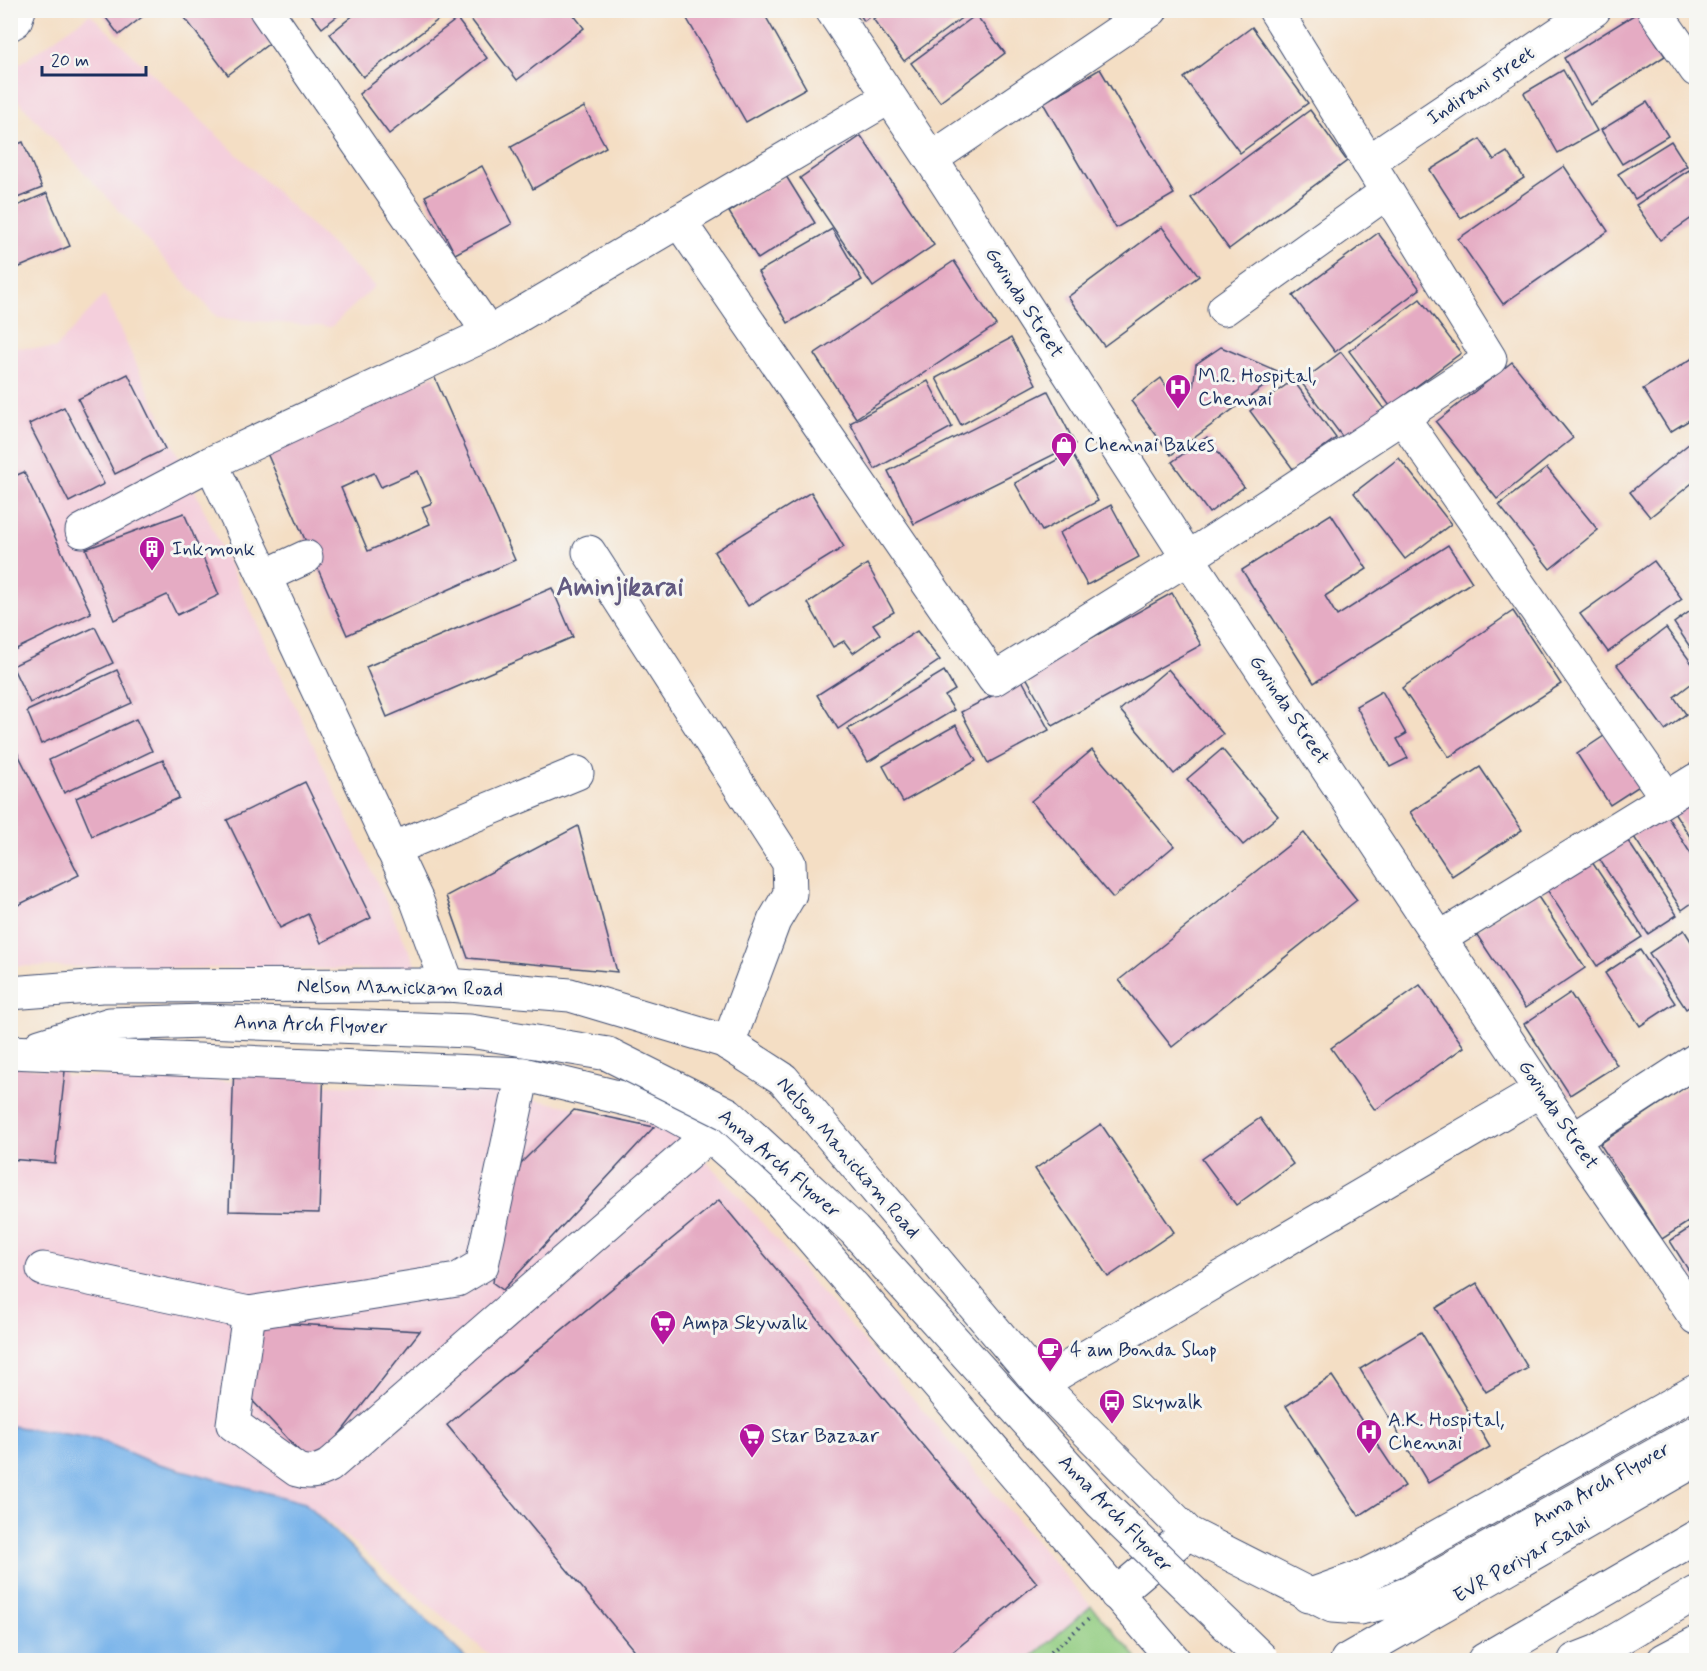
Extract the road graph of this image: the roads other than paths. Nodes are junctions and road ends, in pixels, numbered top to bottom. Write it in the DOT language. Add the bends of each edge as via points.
graph roads {
  1 [pos="19,10"];
  2 [pos="266,10"];
  3 [pos="832,10"];
  4 [pos="1151,10"];
  5 [pos="1275,10"];
  6 [pos="1594,10"];
  7 [pos="1654,10"];
  8 [pos="10,24"];
  9 [pos="1696,70"];
  10 [pos="888,98"];
  11 [pos="931,159"];
  12 [pos="1368,162"];
  13 [pos="1387,192"];
  14 [pos="679,221"];
  15 [pos="1224,309"];
  16 [pos="489,333"];
  17 [pos="1403,418"];
  18 [pos="211,463"];
  19 [pos="82,531"];
  20 [pos="589,552"];
  21 [pos="306,557"];
  22 [pos="1188,558"];
  23 [pos="265,576"];
  24 [pos="577,772"];
  25 [pos="1696,780"];
  26 [pos="1667,798"];
  27 [pos="392,849"];
  28 [pos="1440,938"];
  29 [pos="448,985"];
  30 [pos="10,993"];
  31 [pos="728,1044"];
  32 [pos="14,1052"];
  33 [pos="1696,1060"];
  34 [pos="523,1074"];
  35 [pos="1541,1090"];
  36 [pos="709,1135"];
  37 [pos="1573,1140"];
  38 [pos="43,1269"];
  39 [pos="470,1274"];
  40 [pos="506,1312"];
  41 [pos="249,1313"];
  42 [pos="1696,1318"];
  43 [pos="1040,1384"];
  44 [pos="1696,1391"];
  45 [pos="1696,1432"];
  46 [pos="1696,1460"];
  47 [pos="1188,1533"];
  48 [pos="1696,1537"];
  49 [pos="1399,1558"];
  50 [pos="1407,1592"];
  51 [pos="1696,1593"];
  52 [pos="1116,1594"];
  53 [pos="1308,1596"];
  54 [pos="1696,1643"];
  55 [pos="1356,1655"];
  56 [pos="1174,1660"];
  57 [pos="1263,1660"];
  58 [pos="1484,1660"];
  59 [pos="1575,1660"];
  60 [pos="1665,1660"];
  1 -- 8 [label="street"];
  2 -- 16 [label="street"];
  3 -- 10 [label="street, Govinda Street"];
  4 -- 11 [label="street"];
  5 -- 12 [label="street"];
  6 -- 12 [label="street, Indirani street"];
  7 -- 9 [label="street"];
  10 -- 11 [label="street, Govinda Street"];
  10 -- 14 [label="street"];
  11 -- 22 [label="street, Govinda Street"];
  12 -- 13 [label="street"];
  13 -- 15 [label="street"];
  13 -- 17 [label="street" via="1490,359"];
  14 -- 16 [label="street"];
  14 -- 22 [label="street" via="994,679"];
  16 -- 18 [label="street"];
  17 -- 22 [label="street"];
  17 -- 26 [label="street"];
  18 -- 19 [label="street"];
  18 -- 23 [label="street"];
  20 -- 31 [label="street" via="789,863 790,894 774,921"];
  21 -- 23 [label="street"];
  22 -- 28 [label="street, Govinda Street"];
  23 -- 27 [label="street"];
  24 -- 27 [label="street"];
  25 -- 26 [label="street"];
  26 -- 28 [label="street"];
  27 -- 29 [label="street" via="417,901"];
  28 -- 35 [label="street, Govinda Street"];
  29 -- 30 [label="street, Nelson Manickam Road" via="102,986"];
  29 -- 31 [label="street, Nelson Manickam Road" via="570,995 642,1014"];
  31 -- 43 [label="street, Nelson Manickam Road" via="783,1079"];
  32 -- 34 [label="street"];
  32 -- 57 [label="street, Anna Arch Flyover, bridge" via="110,1024 204,1021 470,1031 609,1054 737,1121 854,1230 1101,1503"];
  33 -- 37 [label="street"];
  34 -- 36 [label="street" via="659,1107"];
  34 -- 39 [label="street" via="482,1265"];
  35 -- 37 [label="street, Govinda Street"];
  35 -- 43 [label="street"];
  36 -- 40 [label="street"];
  36 -- 52 [label="street" via="767,1186"];
  37 -- 42 [label="street, Govinda Street"];
  38 -- 41 [label="street"];
  39 -- 40 [label="street"];
  39 -- 41 [label="street" via="457,1280"];
  40 -- 41 [label="street" via="329,1466 309,1474 297,1470 233,1424"];
  43 -- 47 [label="street, Nelson Manickam Road"];
  44 -- 49 [label="street"];
  45 -- 50 [label="street, Anna Arch Flyover"];
  46 -- 55 [label="street, EVR Periyar Salai"];
  47 -- 52 [label="street"];
  47 -- 53 [label="street, Nelson Manickam Road"];
  48 -- 58 [label="street"];
  49 -- 50 [label="street"];
  49 -- 53 [label="street"];
  50 -- 53 [label="street, Nelson Manickam Road" via="1359,1608 1332,1606"];
  50 -- 55 [label="street"];
  51 -- 59 [label="street" via="1598,1651"];
  52 -- 56 [label="street"];
  54 -- 60 [label="street"];
}
